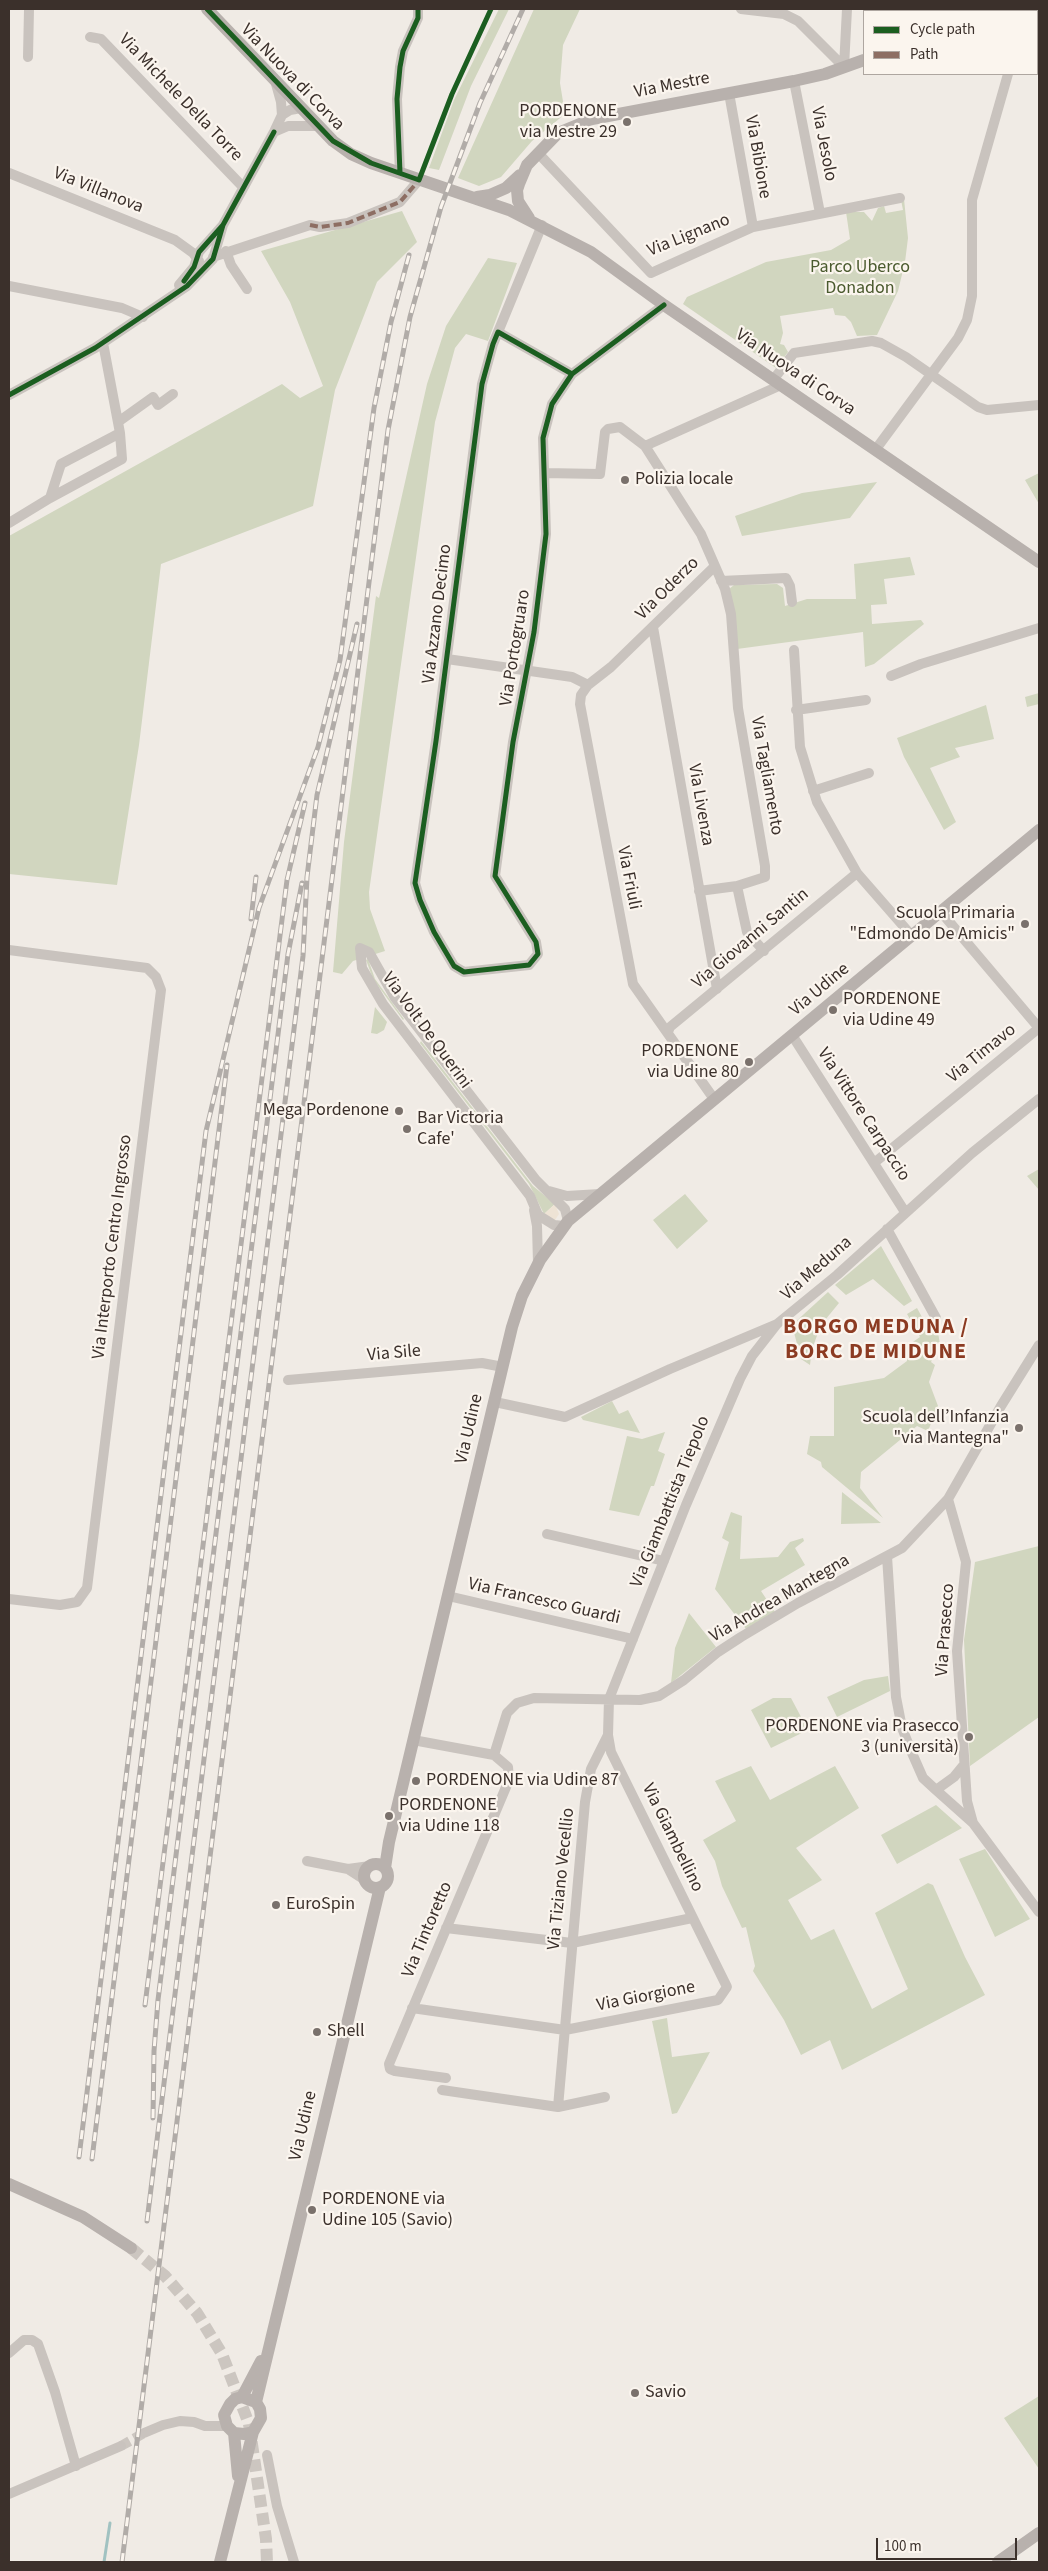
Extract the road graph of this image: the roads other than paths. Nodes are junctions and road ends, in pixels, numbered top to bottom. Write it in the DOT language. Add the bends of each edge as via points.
graph roads {
  1 [pos="28,9"];
  2 [pos="206,9"];
  3 [pos="418,9"];
  4 [pos="741,9"];
  5 [pos="847,9"];
  6 [pos="90,37"];
  7 [pos="28,56"];
  8 [pos="863,60"];
  9 [pos="844,67"];
  10 [pos="1008,75"];
  11 [pos="273,79"];
  12 [pos="794,81"];
  13 [pos="729,93"];
  14 [pos="301,108"];
  15 [pos="282,115"];
  16 [pos="288,126"];
  17 [pos="319,126"];
  18 [pos="274,132"];
  19 [pos="538,153"];
  20 [pos="523,172"];
  21 [pos="9,173"];
  22 [pos="400,173"];
  23 [pos="417,183"];
  24 [pos="243,187"];
  25 [pos="516,190"];
  26 [pos="474,198"];
  27 [pos="900,198"];
  28 [pos="492,204"];
  29 [pos="820,213"];
  30 [pos="529,218"];
  31 [pos="223,225"];
  32 [pos="542,225"];
  33 [pos="753,227"];
  34 [pos="226,251"];
  35 [pos="200,253"];
  36 [pos="210,260"];
  37 [pos="9,286"];
  38 [pos="247,289"];
  39 [pos="161,304"];
  40 [pos="664,305"];
  41 [pos="143,317"];
  42 [pos="498,332"];
  43 [pos="103,343"];
  44 [pos="572,374"];
  45 [pos="930,374"];
  46 [pos="777,383"];
  47 [pos="172,394"];
  48 [pos="9,395"];
  49 [pos="1039,405"];
  50 [pos="118,422"];
  51 [pos="120,433"];
  52 [pos="645,446"];
  53 [pos="876,449"];
  54 [pos="544,473"];
  55 [pos="50,498"];
  56 [pos="9,523"];
  57 [pos="1039,562"];
  58 [pos="715,566"];
  59 [pos="721,581"];
  60 [pos="792,602"];
  61 [pos="653,627"];
  62 [pos="1039,628"];
  63 [pos="794,650"];
  64 [pos="447,659"];
  65 [pos="528,671"];
  66 [pos="891,676"];
  67 [pos="588,685"];
  68 [pos="866,700"];
  69 [pos="796,710"];
  70 [pos="869,774"];
  71 [pos="813,791"];
  72 [pos="1039,830"];
  73 [pos="857,873"];
  74 [pos="737,886"];
  75 [pos="699,892"];
  76 [pos="941,912"];
  77 [pos="912,936"];
  78 [pos="9,950"];
  79 [pos="764,950"];
  80 [pos="464,972"];
  81 [pos="717,989"];
  82 [pos="1039,1028"];
  83 [pos="668,1032"];
  84 [pos="421,1033"];
  85 [pos="792,1035"];
  86 [pos="411,1041"];
  87 [pos="714,1099"];
  88 [pos="1039,1099"];
  89 [pos="874,1163"];
  90 [pos="543,1188"];
  91 [pos="600,1194"];
  92 [pos="533,1204"];
  93 [pos="906,1212"];
  94 [pos="566,1223"];
  95 [pos="887,1229"];
  96 [pos="538,1263"];
  97 [pos="936,1318"];
  98 [pos="777,1324"];
  99 [pos="1039,1345"];
  100 [pos="503,1368"];
  101 [pos="288,1380"];
  102 [pos="495,1402"];
  103 [pos="948,1499"];
  104 [pos="547,1534"];
  105 [pos="887,1556"];
  106 [pos="664,1561"];
  107 [pos="448,1596"];
  108 [pos="9,1598"];
  109 [pos="633,1639"];
  110 [pos="610,1699"];
  111 [pos="608,1735"];
  112 [pos="413,1740"];
  113 [pos="494,1755"];
  114 [pos="963,1766"];
  115 [pos="936,1790"];
  116 [pos="973,1823"];
  117 [pos="307,1861"];
  118 [pos="376,1866"];
  119 [pos="348,1868"];
  120 [pos="372,1885"];
  121 [pos="1039,1912"];
  122 [pos="692,1918"];
  123 [pos="446,1928"];
  124 [pos="572,1944"];
  125 [pos="727,1987"];
  126 [pos="412,2008"];
  127 [pos="564,2030"];
  128 [pos="446,2078"];
  129 [pos="442,2090"];
  130 [pos="605,2097"];
  131 [pos="558,2107"];
  132 [pos="9,2184"];
  133 [pos="131,2248"];
  134 [pos="270,2346"];
  135 [pos="9,2353"];
  136 [pos="242,2397"];
  137 [pos="256,2402"];
  138 [pos="228,2425"];
  139 [pos="253,2432"];
  140 [pos="144,2433"];
  141 [pos="121,2446"];
  142 [pos="267,2455"];
  143 [pos="76,2466"];
  144 [pos="239,2486"];
  145 [pos="9,2494"];
  146 [pos="1039,2533"];
  147 [pos="220,2562"];
  148 [pos="294,2562"];
  149 [pos="998,2562"];
  1 -- 7 [label="street"];
  2 -- 11 [label="main road, Via Nuova di Corva"];
  3 -- 22 [label="street" via="418,18 403,51 400,67"];
  4 -- 9 [label="street" via="784,14 798,21"];
  5 -- 9 [label="street"];
  6 -- 24 [label="street, Via Michele Della Torre" via="102,39"];
  8 -- 9 [label="main road, Via Mestre"];
  9 -- 12 [label="main road, Via Mestre"];
  10 -- 45 [label="street" via="972,200 972,296 967,320 958,338"];
  11 -- 14 [label="main road, Via Nuova di Corva"];
  11 -- 15 [label="street" via="280,92"];
  12 -- 13 [label="main road, Via Mestre"];
  12 -- 29 [label="street, Via Jesolo"];
  13 -- 19 [label="main road, Via Mestre" via="592,119 558,133"];
  13 -- 33 [label="street, Via Bibione"];
  14 -- 15 [label="street"];
  14 -- 16 [label="street"];
  14 -- 17 [label="main road, Via Nuova di Corva"];
  15 -- 18 [label="street"];
  16 -- 17 [label="street"];
  16 -- 18 [label="street"];
  17 -- 22 [label="main road, Via Nuova di Corva" via="351,154"];
  18 -- 24 [label="street"];
  19 -- 20 [label="main road, Via Mestre"];
  19 -- 33 [label="street, Via Lignano" via="650,273"];
  20 -- 25 [label="main road, Via Mestre"];
  20 -- 26 [label="main road, Via Mestre" via="506,188 490,196"];
  21 -- 35 [label="street, Via Villanova"];
  22 -- 23 [label="main road, Via Nuova di Corva"];
  23 -- 26 [label="main road, Via Nuova di Corva"];
  23 -- 34 [label="street" via="400,202 348,223 320,227 310,225"];
  24 -- 31 [label="street"];
  25 -- 28 [label="main road" via="507,199"];
  25 -- 30 [label="main road" via="521,209"];
  26 -- 28 [label="main road, Via Nuova di Corva"];
  27 -- 29 [label="street, Via Lignano"];
  28 -- 30 [label="main road, Via Nuova di Corva"];
  29 -- 33 [label="street, Via Lignano"];
  30 -- 32 [label="main road, Via Nuova di Corva"];
  31 -- 35 [label="street"];
  31 -- 36 [label="street"];
  32 -- 40 [label="main road, Via Nuova di Corva" via="591,252"];
  32 -- 42 [label="street, Via Azzano Decimo"];
  34 -- 36 [label="street"];
  34 -- 38 [label="street" via="230,265"];
  35 -- 36 [label="street" via="200,262"];
  35 -- 39 [label="street" via="188,276"];
  36 -- 39 [label="street" via="187,286"];
  37 -- 41 [label="street" via="122,308"];
  39 -- 41 [label="street"];
  40 -- 44 [label="street, Via Portogruaro"];
  40 -- 46 [label="main road, Via Nuova di Corva"];
  41 -- 43 [label="street"];
  42 -- 44 [label="street"];
  42 -- 64 [label="street, Via Azzano Decimo" via="482,384 475,428"];
  43 -- 48 [label="street"];
  43 -- 50 [label="street"];
  44 -- 54 [label="street, Via Portogruaro" via="552,404 543,438"];
  45 -- 46 [label="street" via="881,343 872,341 794,353"];
  45 -- 49 [label="street" via="987,410"];
  45 -- 53 [label="street"];
  46 -- 52 [label="street"];
  46 -- 53 [label="main road, Via Nuova di Corva"];
  47 -- 50 [label="street" via="158,405 153,398"];
  50 -- 51 [label="street"];
  51 -- 55 [label="street" via="61,464"];
  51 -- 55 [label="street" via="122,459"];
  52 -- 54 [label="street, Via Oderzo" via="620,427 608,429 600,474"];
  52 -- 58 [label="street, Via Oderzo" via="701,534"];
  53 -- 57 [label="main road, Via Nuova di Corva"];
  54 -- 65 [label="street, Via Portogruaro" via="546,534"];
  55 -- 56 [label="street"];
  58 -- 59 [label="street, Via Tagliamento"];
  58 -- 61 [label="street, Via Oderzo"];
  59 -- 60 [label="street" via="786,578"];
  59 -- 74 [label="street, Via Tagliamento" via="731,614 738,708 765,866 765,877"];
  61 -- 67 [label="street, Via Oderzo"];
  61 -- 75 [label="street, Via Livenza"];
  62 -- 66 [label="street"];
  63 -- 69 [label="street"];
  64 -- 65 [label="street, Via Portogruaro"];
  64 -- 80 [label="street, Via Azzano Decimo" via="416,883 434,932 454,966"];
  65 -- 67 [label="street, Via Portogruaro" via="572,677"];
  65 -- 80 [label="street, Via Portogruaro" via="513,742 495,876 536,942 538,954 529,965"];
  67 -- 83 [label="street, Via Friuli" via="581,695 581,714 629,970 633,984"];
  68 -- 69 [label="street"];
  69 -- 71 [label="street" via="800,747"];
  70 -- 71 [label="street"];
  71 -- 73 [label="street"];
  72 -- 76 [label="main road, Via Udine"];
  73 -- 77 [label="street"];
  73 -- 79 [label="street, Via Giovanni Santin"];
  74 -- 75 [label="street"];
  74 -- 79 [label="street" via="747,932"];
  75 -- 81 [label="street, Via Livenza"];
  76 -- 77 [label="main road, Via Udine"];
  76 -- 82 [label="street, Via Timavo"];
  77 -- 85 [label="main road, Via Udine"];
  78 -- 108 [label="street, Via Interporto Centro Ingrosso" via="147,968 156,977 161,990 87,1588 77,1602 60,1605"];
  79 -- 81 [label="street, Via Giovanni Santin"];
  81 -- 83 [label="street, Via Giovanni Santin"];
  82 -- 89 [label="street, Via Timavo"];
  83 -- 87 [label="street, Via Friuli"];
  84 -- 86 [label="street"];
  84 -- 86 [label="street, Via Volt De Querini" via="395,998 369,952 360,948 362,968 383,1004"];
  84 -- 90 [label="street, Via Volt De Querini"];
  85 -- 87 [label="main road, Via Udine"];
  85 -- 89 [label="street, Via Vittore Carpaccio"];
  86 -- 92 [label="street, Via Volt De Querini"];
  87 -- 91 [label="main road, Via Udine"];
  88 -- 93 [label="street, Via Meduna"];
  89 -- 93 [label="street, Via Vittore Carpaccio"];
  90 -- 91 [label="street" via="567,1196"];
  90 -- 94 [label="street, Via Volt De Querini" via="565,1209"];
  91 -- 94 [label="main road, Via Udine"];
  92 -- 94 [label="street, Via Volt De Querini" via="546,1221"];
  92 -- 96 [label="street, Via Volt De Querini" via="538,1226"];
  93 -- 95 [label="street, Via Meduna"];
  94 -- 96 [label="main road, Via Udine"];
  95 -- 97 [label="street"];
  95 -- 98 [label="street, Via Meduna"];
  96 -- 100 [label="main road, Via Udine" via="522,1296"];
  98 -- 102 [label="street, Via Meduna" via="565,1417"];
  98 -- 106 [label="street, Via Giambattista Tiepolo" via="752,1356 740,1379"];
  99 -- 103 [label="street, Via Andrea Mantegna"];
  100 -- 101 [label="street, Via Sile" via="482,1363"];
  100 -- 102 [label="main road, Via Udine"];
  102 -- 107 [label="main road, Via Udine"];
  103 -- 105 [label="street, Via Andrea Mantegna" via="908,1543"];
  103 -- 114 [label="street, Via Prasecco" via="966,1562 957,1652"];
  104 -- 106 [label="street"];
  105 -- 110 [label="street, Via Andrea Mantegna" via="741,1637 659,1696 640,1700"];
  105 -- 115 [label="street, Via Prasecco" via="896,1697 902,1728 921,1773"];
  106 -- 109 [label="street, Via Giambattista Tiepolo"];
  107 -- 109 [label="street, Via Francesco Guardi"];
  107 -- 112 [label="main road, Via Udine"];
  109 -- 110 [label="street, Via Giambattista Tiepolo"];
  110 -- 111 [label="street, Via Giambellino"];
  110 -- 113 [label="street, Via Andrea Mantegna" via="534,1698 517,1703 507,1713"];
  111 -- 122 [label="street, Via Giambellino" via="610,1752"];
  111 -- 124 [label="street, Via Tiziano Vecellio" via="591,1769"];
  112 -- 113 [label="street"];
  112 -- 118 [label="main road, Via Udine" via="389,1842"];
  113 -- 123 [label="street, Via Tintoretto" via="508,1767 508,1780"];
  114 -- 115 [label="street"];
  114 -- 116 [label="street, Via Prasecco"];
  115 -- 116 [label="street, Via Prasecco"];
  116 -- 121 [label="street, Via Prasecco"];
  117 -- 119 [label="street"];
  118 -- 119 [label="street"];
  118 -- 120 [label="main road" via="364,1874"];
  118 -- 120 [label="main road" via="387,1879"];
  119 -- 120 [label="street"];
  120 -- 134 [label="main road, Via Udine" via="372,1915"];
  122 -- 124 [label="street"];
  122 -- 125 [label="street, Via Giambellino"];
  123 -- 124 [label="street"];
  123 -- 126 [label="street, Via Tintoretto"];
  124 -- 127 [label="street, Via Tiziano Vecellio"];
  125 -- 127 [label="street, Via Giorgione" via="718,2000"];
  126 -- 127 [label="street, Via Giorgione"];
  126 -- 128 [label="street, Via Tintoretto" via="390,2058 390,2069"];
  127 -- 131 [label="street"];
  129 -- 131 [label="street"];
  130 -- 131 [label="street"];
  132 -- 133 [label="main road" via="84,2217"];
  134 -- 136 [label="main road"];
  134 -- 137 [label="main road"];
  135 -- 143 [label="street" via="24,2340 38,2344"];
  136 -- 137 [label="main road"];
  136 -- 138 [label="main road" via="230,2404"];
  137 -- 139 [label="main road" via="261,2418"];
  138 -- 139 [label="main road" via="244,2434"];
  138 -- 140 [label="street" via="205,2426 180,2421"];
  138 -- 144 [label="main road"];
  139 -- 144 [label="main road"];
  141 -- 143 [label="street"];
  142 -- 148 [label="street" via="277,2506"];
  143 -- 145 [label="street"];
  144 -- 147 [label="main road"];
  146 -- 149 [label="main road"];
}
